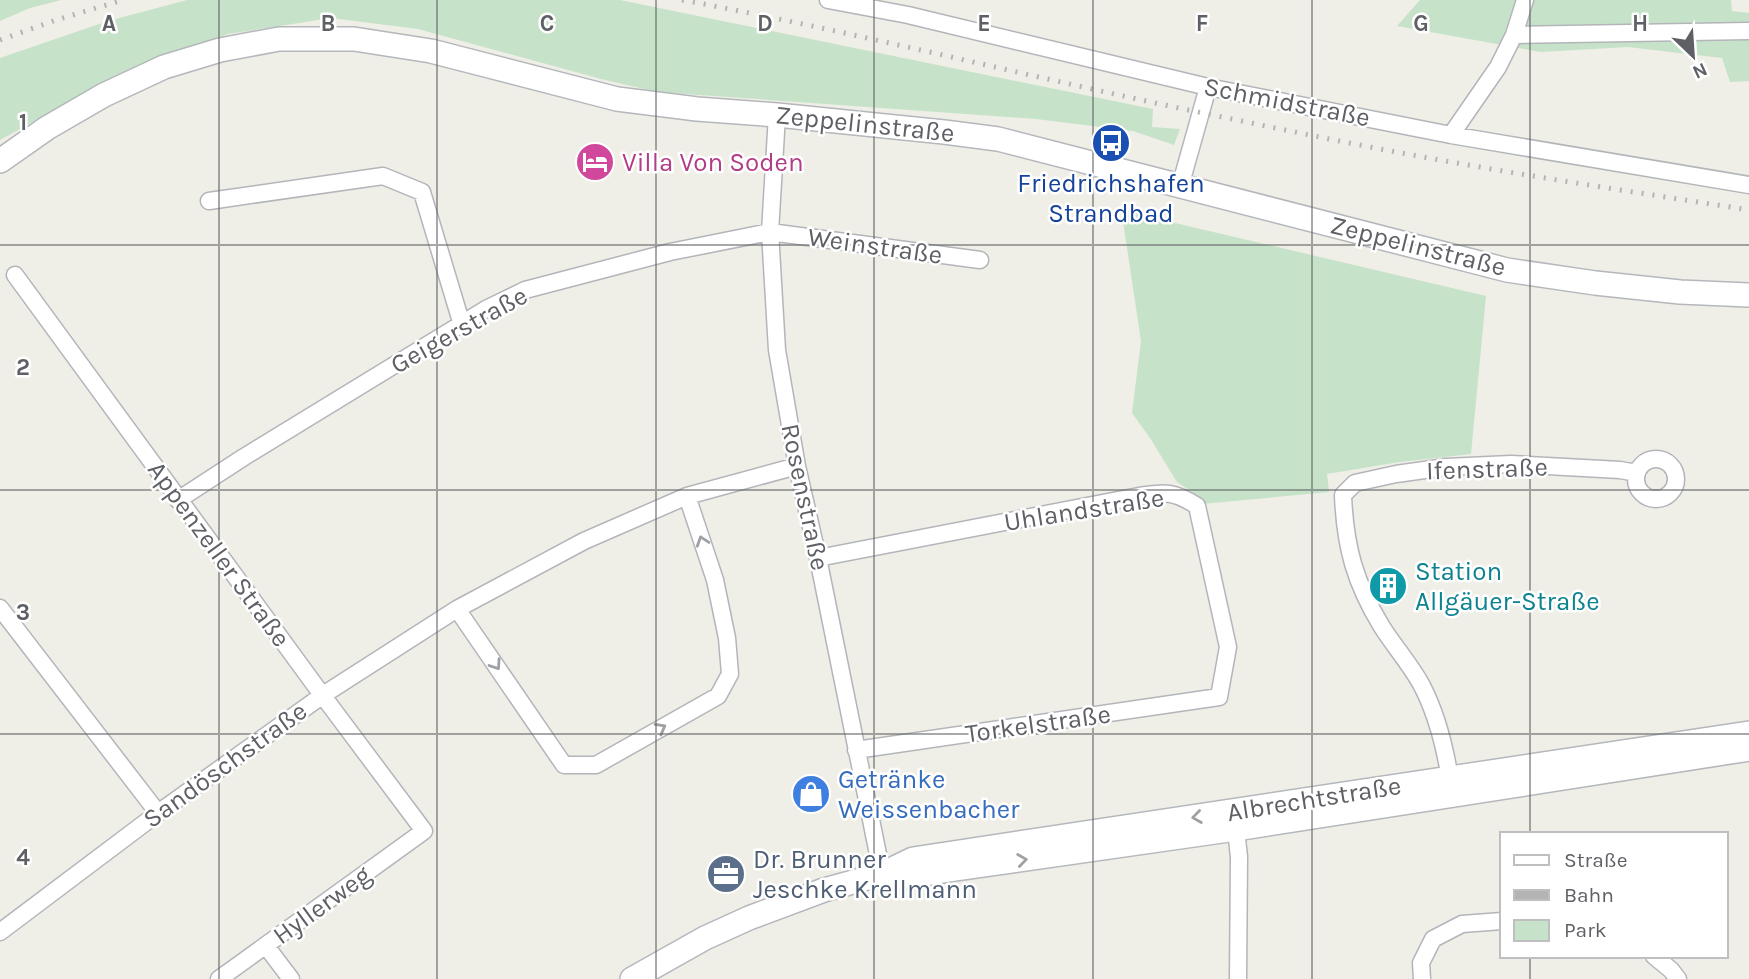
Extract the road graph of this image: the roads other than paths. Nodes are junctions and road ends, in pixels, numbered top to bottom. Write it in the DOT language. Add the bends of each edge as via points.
graph roads {
  1 [pos="828,0"];
  2 [pos="1525,0"];
  3 [pos="1749,32"];
  4 [pos="1514,36"];
  5 [pos="1208,87"];
  6 [pos="777,115"];
  7 [pos="1451,135"];
  8 [pos="0,161"];
  9 [pos="1749,185"];
  10 [pos="1178,187"];
  11 [pos="209,201"];
  12 [pos="770,232"];
  13 [pos="980,260"];
  14 [pos="15,275"];
  15 [pos="1749,295"];
  16 [pos="462,325"];
  17 [pos="797,466"];
  18 [pos="1637,473"];
  19 [pos="687,496"];
  20 [pos="178,500"];
  21 [pos="818,558"];
  22 [pos="0,608"];
  23 [pos="457,608"];
  24 [pos="323,695"];
  25 [pos="1219,697"];
  26 [pos="1749,733"];
  27 [pos="1749,749"];
  28 [pos="856,750"];
  29 [pos="1451,787"];
  30 [pos="158,813"];
  31 [pos="1234,820"];
  32 [pos="424,831"];
  33 [pos="882,874"];
  34 [pos="1500,921"];
  35 [pos="0,932"];
  36 [pos="266,946"];
  37 [pos="1656,958"];
  38 [pos="219,979"];
  39 [pos="291,979"];
  40 [pos="632,979"];
  41 [pos="1238,979"];
  42 [pos="1422,979"];
  43 [pos="1678,979"];
  1 -- 5 [label="street, Schmidstraße"];
  2 -- 4 [label="street"];
  3 -- 4 [label="street"];
  4 -- 7 [label="street"];
  5 -- 7 [label="street, Schmidstraße"];
  5 -- 10 [label="street"];
  6 -- 8 [label="main road, Zeppelinstraße" via="617,99 431,51 354,39 279,39 164,67 104,94"];
  6 -- 10 [label="main road, Zeppelinstraße" via="998,139"];
  6 -- 12 [label="street, Rosenstraße"];
  7 -- 9 [label="street, Schmidstraße"];
  10 -- 15 [label="main road, Zeppelinstraße" via="1507,270 1680,292"];
  11 -- 16 [label="street" via="383,176 422,192"];
  12 -- 13 [label="street, Weinstraße"];
  12 -- 16 [label="street, Geigerstraße" via="525,289"];
  12 -- 17 [label="street, Rosenstraße" via="777,350"];
  14 -- 20 [label="street, Appenzeller Straße"];
  16 -- 20 [label="street, Geigerstraße"];
  17 -- 19 [label="street, Sandöschstraße"];
  17 -- 21 [label="street, Rosenstraße"];
  18 -- 29 [label="street, Ifenstraße" via="1511,464 1446,467 1354,483 1343,495 1350,557 1382,626 1420,682 1438,721"];
  19 -- 23 [label="street, Sandöschstraße" via="584,541"];
  23 -- 19 [label="street, one-way" via="564,765 596,765 718,696 730,674 715,580"];
  20 -- 24 [label="street, Appenzeller Straße"];
  21 -- 25 [label="street, Uhlandstraße" via="1139,496 1163,493 1183,497 1197,506 1228,647"];
  21 -- 28 [label="street, Rosenstraße"];
  22 -- 30 [label="street"];
  23 -- 24 [label="street, Sandöschstraße"];
  24 -- 30 [label="street, Sandöschstraße"];
  24 -- 32 [label="street, Appenzeller Straße"];
  25 -- 28 [label="street, Torkelstraße"];
  26 -- 29 [label="main road, Albrechtstraße"];
  27 -- 29 [label="main road, Albrechtstraße"];
  28 -- 33 [label="street, Rosenstraße"];
  29 -- 31 [label="main road, Albrechtstraße"];
  30 -- 35 [label="street, Sandöschstraße"];
  31 -- 33 [label="main road, Albrechtstraße" via="906,877"];
  31 -- 41 [label="street" via="1239,857"];
  32 -- 36 [label="street, Hyllerweg"];
  33 -- 40 [label="main road, Albrechtstraße" via="749,918"];
  34 -- 42 [label="street" via="1462,924 1433,939 1421,963"];
  36 -- 38 [label="street, Hyllerweg"];
  36 -- 39 [label="street"];
  37 -- 43 [label="street"];
}
